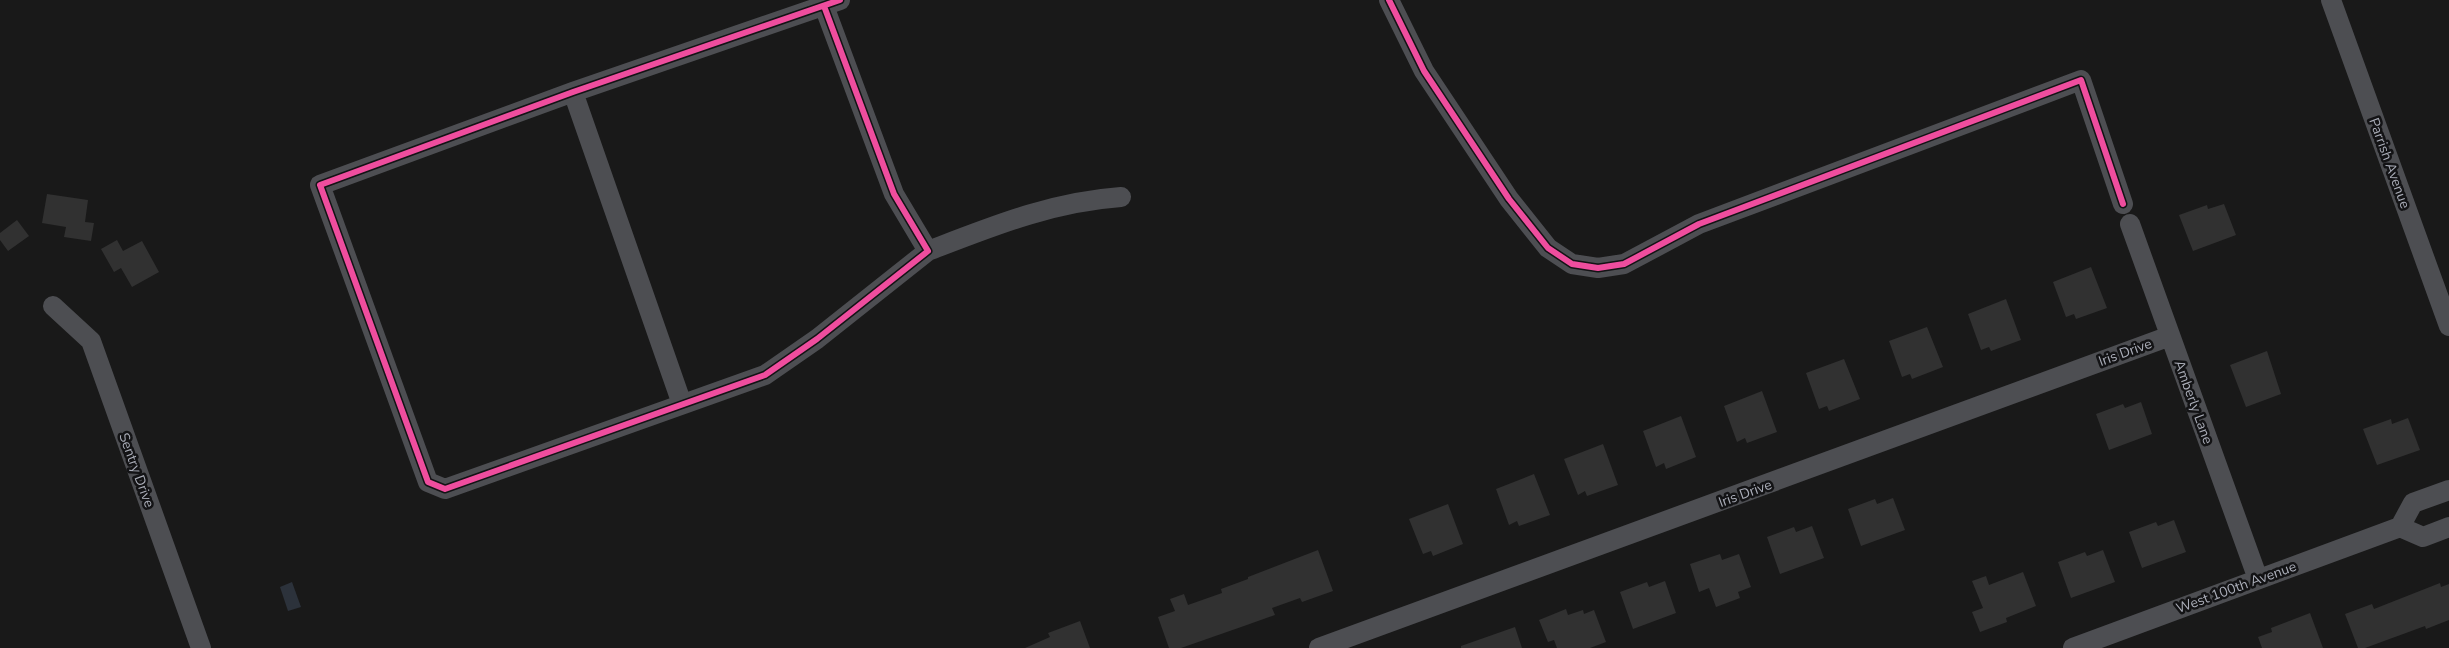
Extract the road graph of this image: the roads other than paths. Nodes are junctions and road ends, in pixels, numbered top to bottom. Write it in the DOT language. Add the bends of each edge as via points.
graph roads {
  1 [pos="1389,0"];
  2 [pos="2332,0"];
  3 [pos="832,3"];
  4 [pos="574,92"];
  5 [pos="1121,197"];
  6 [pos="2123,204"];
  7 [pos="2130,224"];
  8 [pos="928,251"];
  9 [pos="53,306"];
  10 [pos="2449,326"];
  11 [pos="2170,336"];
  12 [pos="682,404"];
  13 [pos="2449,490"];
  14 [pos="2400,526"];
  15 [pos="2449,527"];
  16 [pos="2258,579"];
  17 [pos="202,648"];
  18 [pos="1319,648"];
  19 [pos="2073,648"];
  1 -- 6 [label="street" via="1424,71 1509,199 1548,248 1572,264 1598,268 1624,264 1700,224 2081,80"];
  2 -- 10 [label="street, Parrish Avenue"];
  3 -- 4 [label="street"];
  3 -- 8 [label="street" via="894,194"];
  4 -- 12 [label="street"];
  4 -- 12 [label="street" via="320,185 428,482 445,489"];
  5 -- 8 [label="street" via="1086,199 1017,217"];
  7 -- 11 [label="street, Amberly Lane"];
  8 -- 12 [label="street" via="817,339 765,375"];
  9 -- 17 [label="street, Sentry Drive" via="91,341"];
  11 -- 16 [label="street, Amberly Lane"];
  11 -- 18 [label="street, Iris Drive"];
  13 -- 14 [label="street" via="2413,503"];
  14 -- 15 [label="street" via="2423,537"];
  14 -- 16 [label="street, West 100th Avenue"];
  16 -- 19 [label="street, West 100th Avenue"];
}
